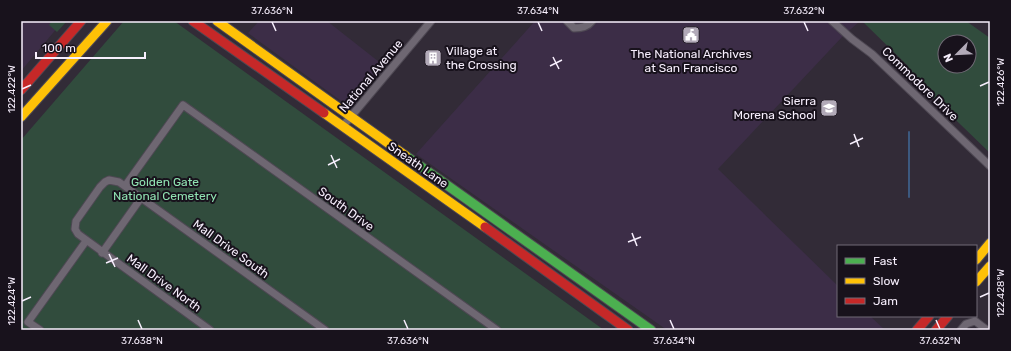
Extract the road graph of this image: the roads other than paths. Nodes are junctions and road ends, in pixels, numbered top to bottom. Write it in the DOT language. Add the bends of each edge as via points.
graph roads {
  1 [pos="81,21"];
  2 [pos="107,21"];
  3 [pos="193,21"];
  4 [pos="217,21"];
  5 [pos="431,21"];
  6 [pos="567,21"];
  7 [pos="592,21"];
  8 [pos="832,21"];
  9 [pos="580,24"];
  10 [pos="21,90"];
  11 [pos="351,116"];
  12 [pos="21,117"];
  13 [pos="343,126"];
  14 [pos="990,166"];
  15 [pos="125,186"];
  16 [pos="141,198"];
  17 [pos="86,241"];
  18 [pos="990,243"];
  19 [pos="102,253"];
  20 [pos="977,259"];
  21 [pos="990,266"];
  22 [pos="977,281"];
  23 [pos="928,317"];
  24 [pos="947,317"];
  25 [pos="492,329"];
  26 [pos="40,330"];
  27 [pos="210,330"];
  28 [pos="325,330"];
  29 [pos="628,330"];
  30 [pos="651,330"];
  31 [pos="917,330"];
  32 [pos="936,330"];
  33 [pos="961,330"];
  34 [pos="987,330"];
  1 -- 10 [label="main road"];
  2 -- 12 [label="main road"];
  3 -- 13 [label="main road, Sneath Lane"];
  4 -- 11 [label="main road, Sneath Lane"];
  5 -- 11 [label="street, National Avenue"];
  6 -- 9 [label="street" via="574,28"];
  7 -- 9 [label="street" via="585,27"];
  8 -- 14 [label="street, Commodore Drive" via="877,58"];
  11 -- 13 [label="street, National Avenue"];
  11 -- 30 [label="main road, Sneath Lane"];
  13 -- 29 [label="main road, Sneath Lane"];
  15 -- 16 [label="street, Mall Drive South"];
  15 -- 17 [label="street, Mall Drive North" via="113,180 105,182 78,218 76,232"];
  15 -- 25 [label="street, South Drive" via="183,105"];
  16 -- 19 [label="street"];
  16 -- 28 [label="street, Mall Drive South"];
  17 -- 19 [label="street, Mall Drive North"];
  17 -- 26 [label="street" via="28,322"];
  18 -- 20 [label="main road"];
  19 -- 27 [label="street, Mall Drive North"];
  21 -- 22 [label="main road"];
  23 -- 31 [label="main road"];
  24 -- 32 [label="main road"];
  33 -- 34 [label="street" via="966,324 975,321"];
}
